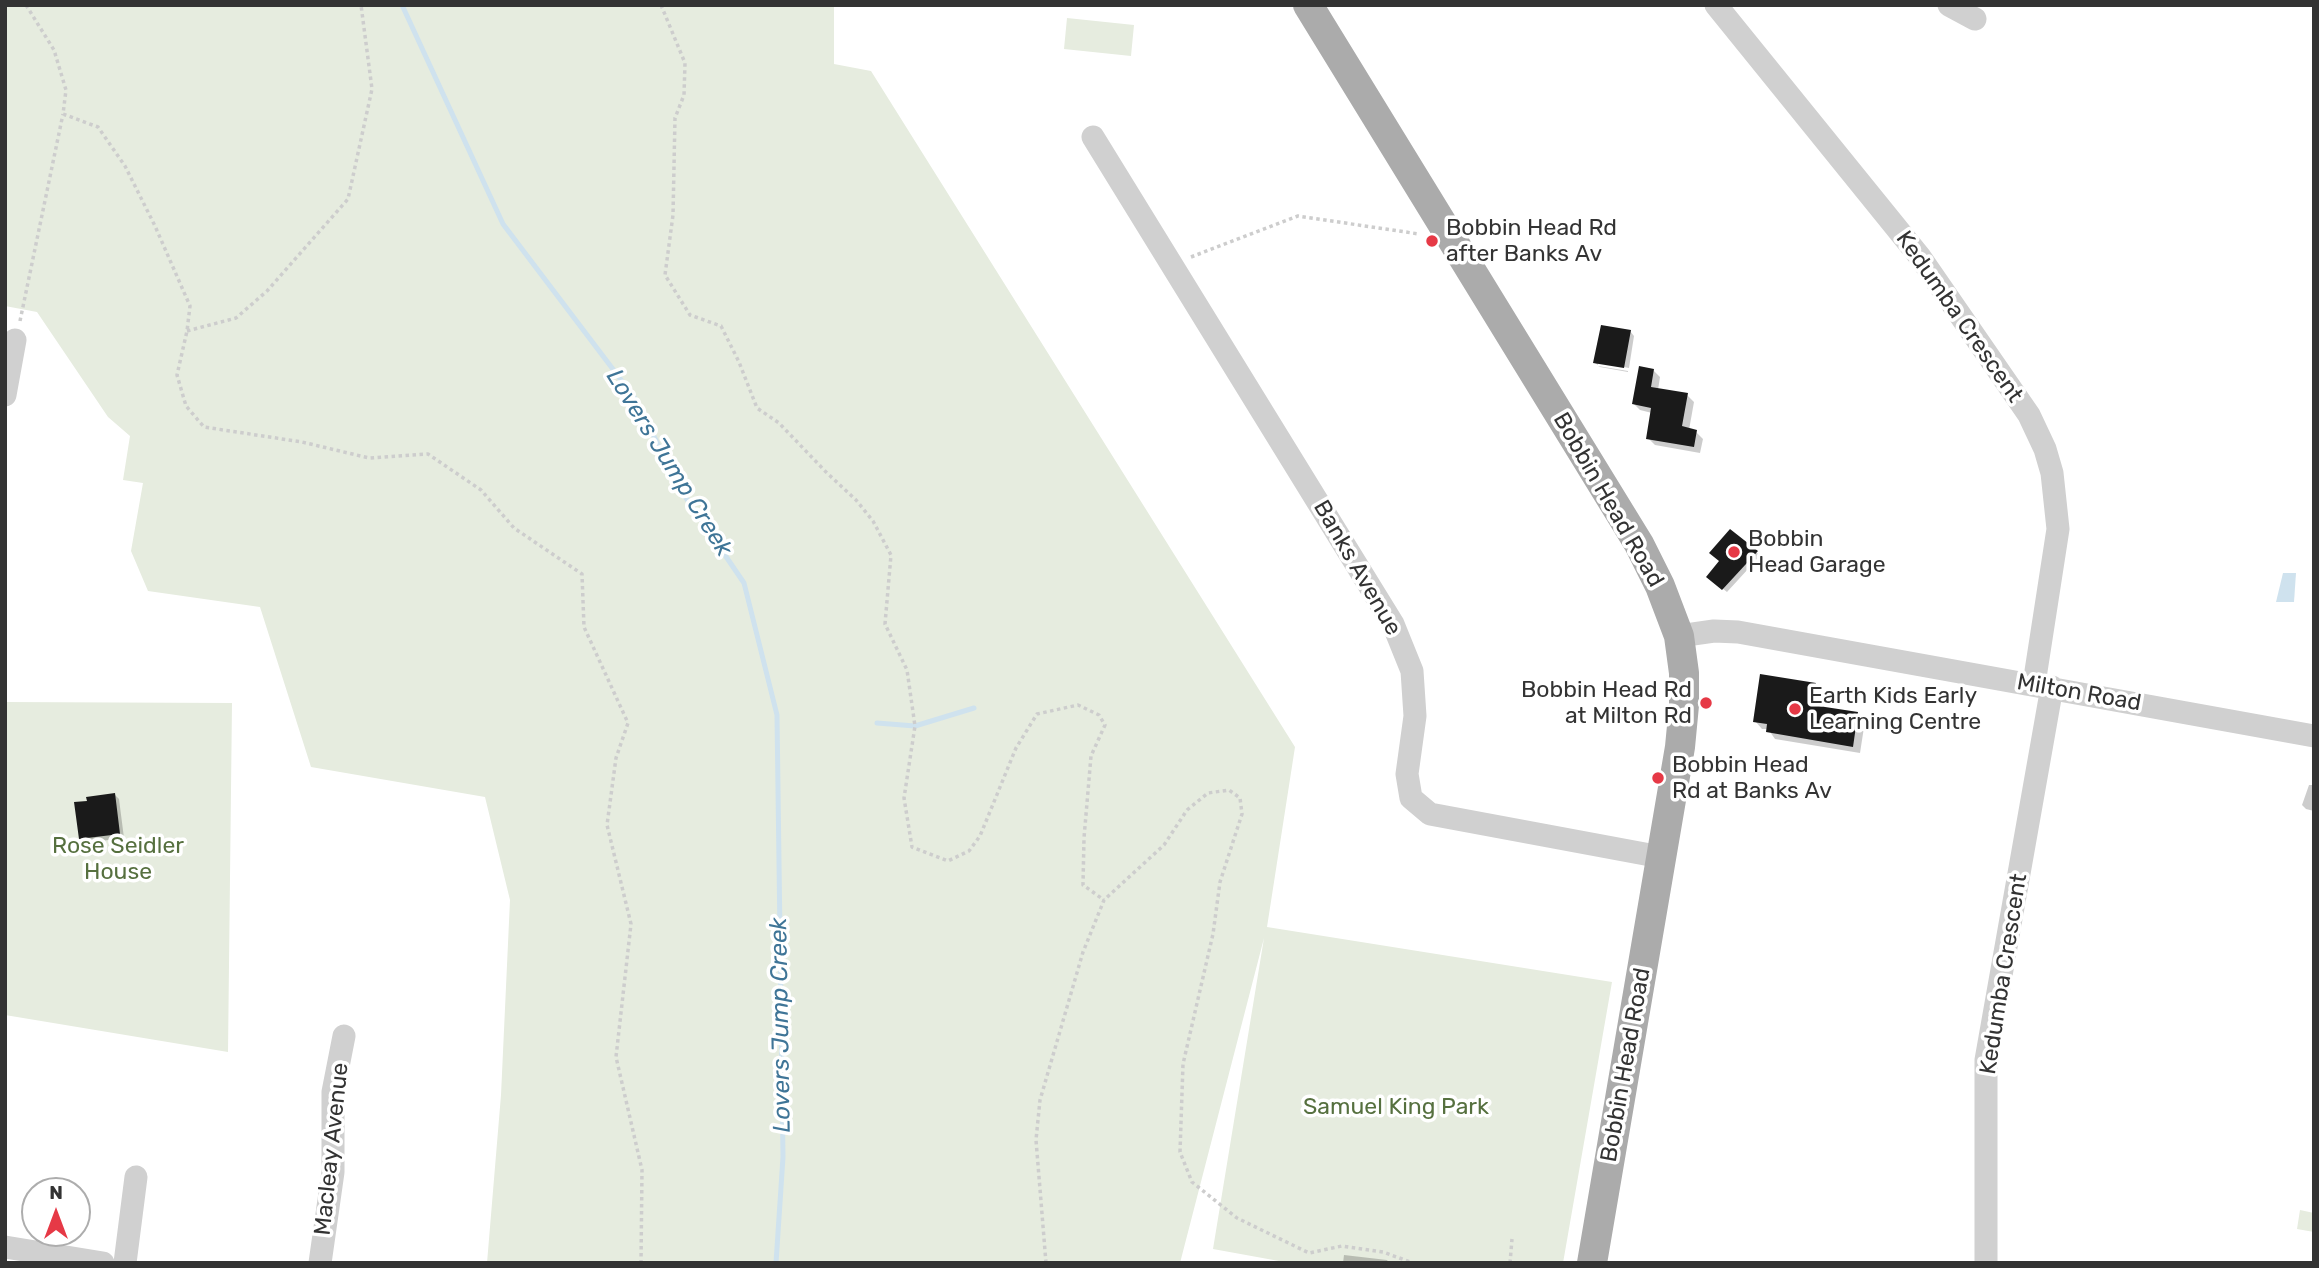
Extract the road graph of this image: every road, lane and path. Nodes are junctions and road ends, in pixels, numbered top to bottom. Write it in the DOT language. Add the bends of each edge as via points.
graph roads {
  1 [pos="26,5"];
  2 [pos="361,5"];
  3 [pos="661,5"];
  4 [pos="1308,5"];
  5 [pos="1716,5"];
  6 [pos="1949,5"];
  7 [pos="1975,19"];
  8 [pos="63,114"];
  9 [pos="1093,137"];
  10 [pos="1420,234"];
  11 [pos="1173,264"];
  12 [pos="187,331"];
  13 [pos="15,340"];
  14 [pos="5,395"];
  15 [pos="1679,636"];
  16 [pos="2043,686"];
  17 [pos="2314,736"];
  18 [pos="1661,857"];
  19 [pos="1104,900"];
  20 [pos="344,1036"];
  21 [pos="136,1177"];
  22 [pos="1512,1239"];
  23 [pos="5,1247"];
  24 [pos="103,1263"];
  25 [pos="125,1263"];
  26 [pos="320,1263"];
  27 [pos="641,1263"];
  28 [pos="1046,1263"];
  29 [pos="1413,1263"];
  30 [pos="1510,1263"];
  31 [pos="1592,1263"];
  32 [pos="1986,1263"];
  1 -- 8 [label="path" via="54,50 66,90"];
  2 -- 12 [label="path" via="372,89 348,199 267,291 236,318"];
  3 -- 19 [label="path" via="685,63 684,94 676,118 673,215 665,275 690,314 720,326 757,408 779,423 856,500 891,555 885,624 907,670 915,726 904,798 912,847 948,861 969,851 980,836 1016,748 1037,714 1078,705 1100,715 1105,725 1091,756 1083,884"];
  4 -- 15 [label="main road, Bobbin Head Road" via="1639,544"];
  5 -- 16 [label="street, Kedumba Crescent" via="1920,257 2029,415 2052,473 2058,529"];
  6 -- 7 [label="street"];
  8 -- 12 [label="path" via="98,127 125,166 190,306"];
  8 -- 13 [label="path"];
  9 -- 11 [label="street, Banks Avenue"];
  10 -- 11 [label="path" via="1298,216"];
  11 -- 18 [label="street, Banks Avenue" via="1393,624 1412,671 1415,716 1406,774 1411,798 1430,814"];
  12 -- 27 [label="path" via="177,375 186,406 204,427 369,458 428,454 481,490 514,528 582,574 584,627 628,723 616,758 607,825 631,924 616,1056 642,1170"];
  13 -- 14 [label="street"];
  15 -- 16 [label="street, Milton Road" via="1738,632"];
  15 -- 18 [label="main road, Bobbin Head Road" via="1684,705"];
  16 -- 17 [label="street, Milton Road"];
  16 -- 32 [label="street, Kedumba Crescent" via="1986,1060"];
  18 -- 31 [label="main road, Bobbin Head Road"];
  19 -- 28 [label="path" via="1083,952 1040,1100 1036,1140"];
  19 -- 29 [label="path" via="1164,845 1188,810 1208,793 1229,790 1240,798 1242,814 1220,882 1183,1064 1180,1152 1192,1182 1237,1218 1309,1254 1342,1246 1383,1252"];
  20 -- 26 [label="street, Macleay Avenue" via="334,1092 333,1172"];
  21 -- 25 [label="street"];
  22 -- 30 [label="path"];
  23 -- 24 [label="street"];
}
